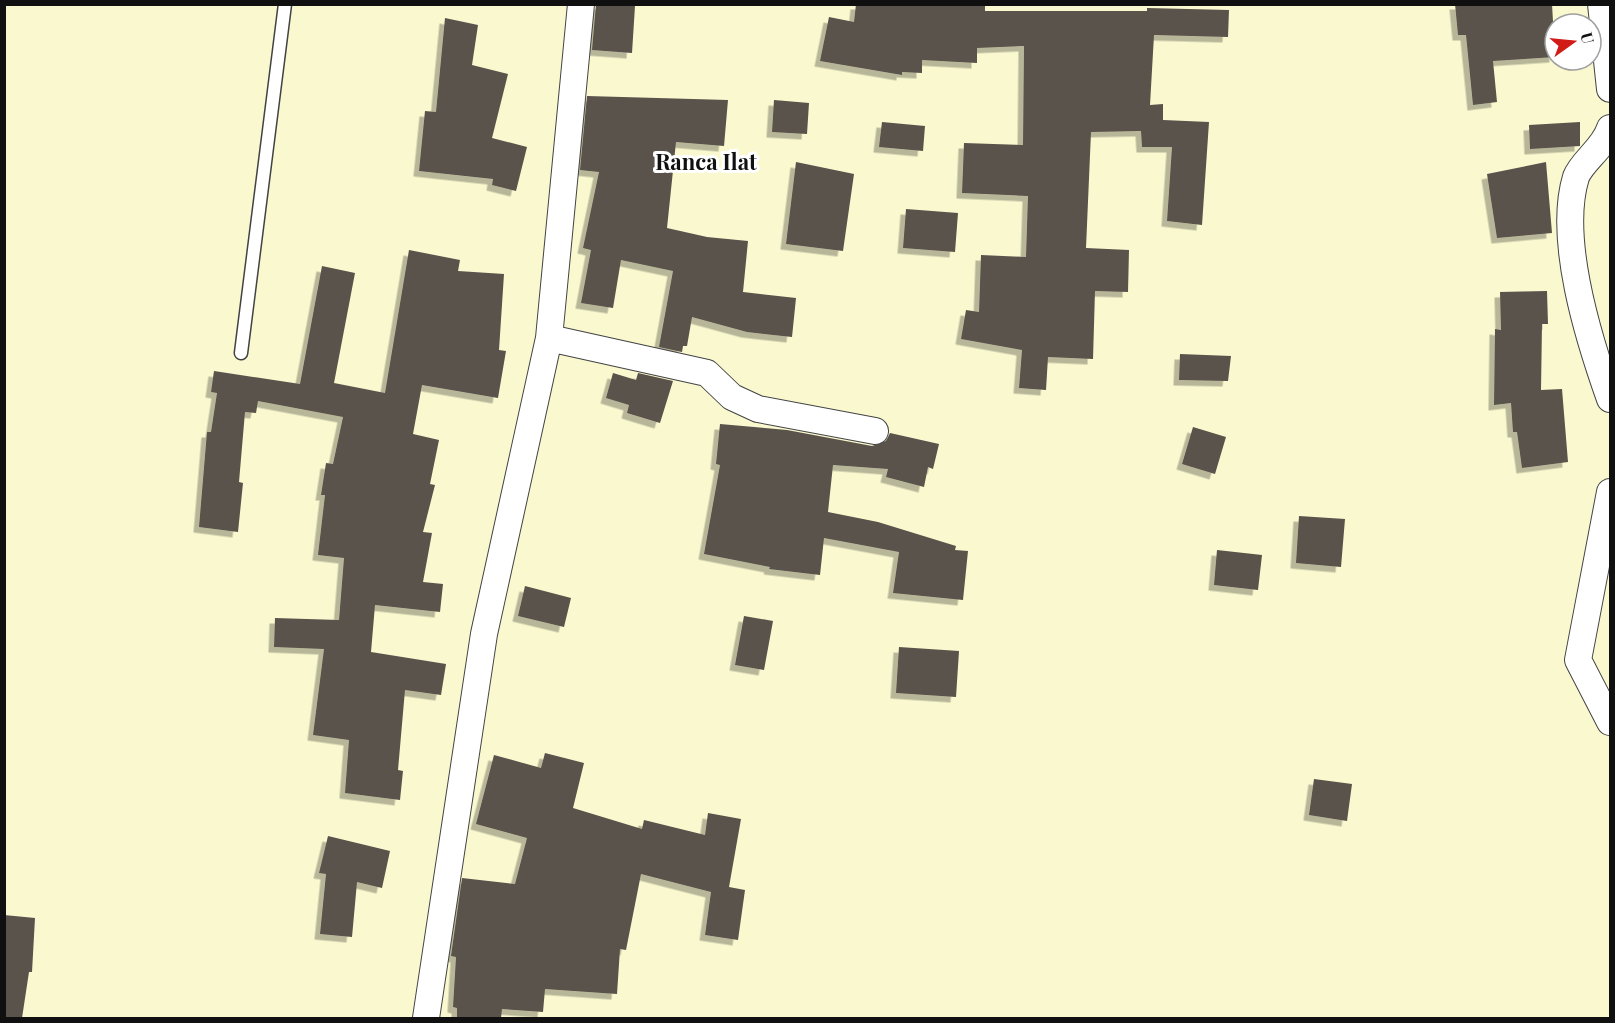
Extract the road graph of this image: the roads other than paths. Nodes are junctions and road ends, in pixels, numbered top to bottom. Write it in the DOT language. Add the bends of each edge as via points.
graph roads {
  1 [pos="285,4"];
  2 [pos="581,4"];
  3 [pos="1601,4"];
  4 [pos="1611,89"];
  5 [pos="1611,128"];
  6 [pos="549,338"];
  7 [pos="241,352"];
  8 [pos="1611,399"];
  9 [pos="875,431"];
  10 [pos="1611,492"];
  11 [pos="1611,722"];
  12 [pos="426,1018"];
  1 -- 7 [label="lane"];
  2 -- 6 [label="street"];
  3 -- 4 [label="street"];
  5 -- 8 [label="street" via="1577,175 1570,212 1577,284 1595,356"];
  6 -- 9 [label="street" via="707,374 732,398 758,409"];
  6 -- 12 [label="street" via="484,634"];
  10 -- 11 [label="street" via="1578,660"];
}
